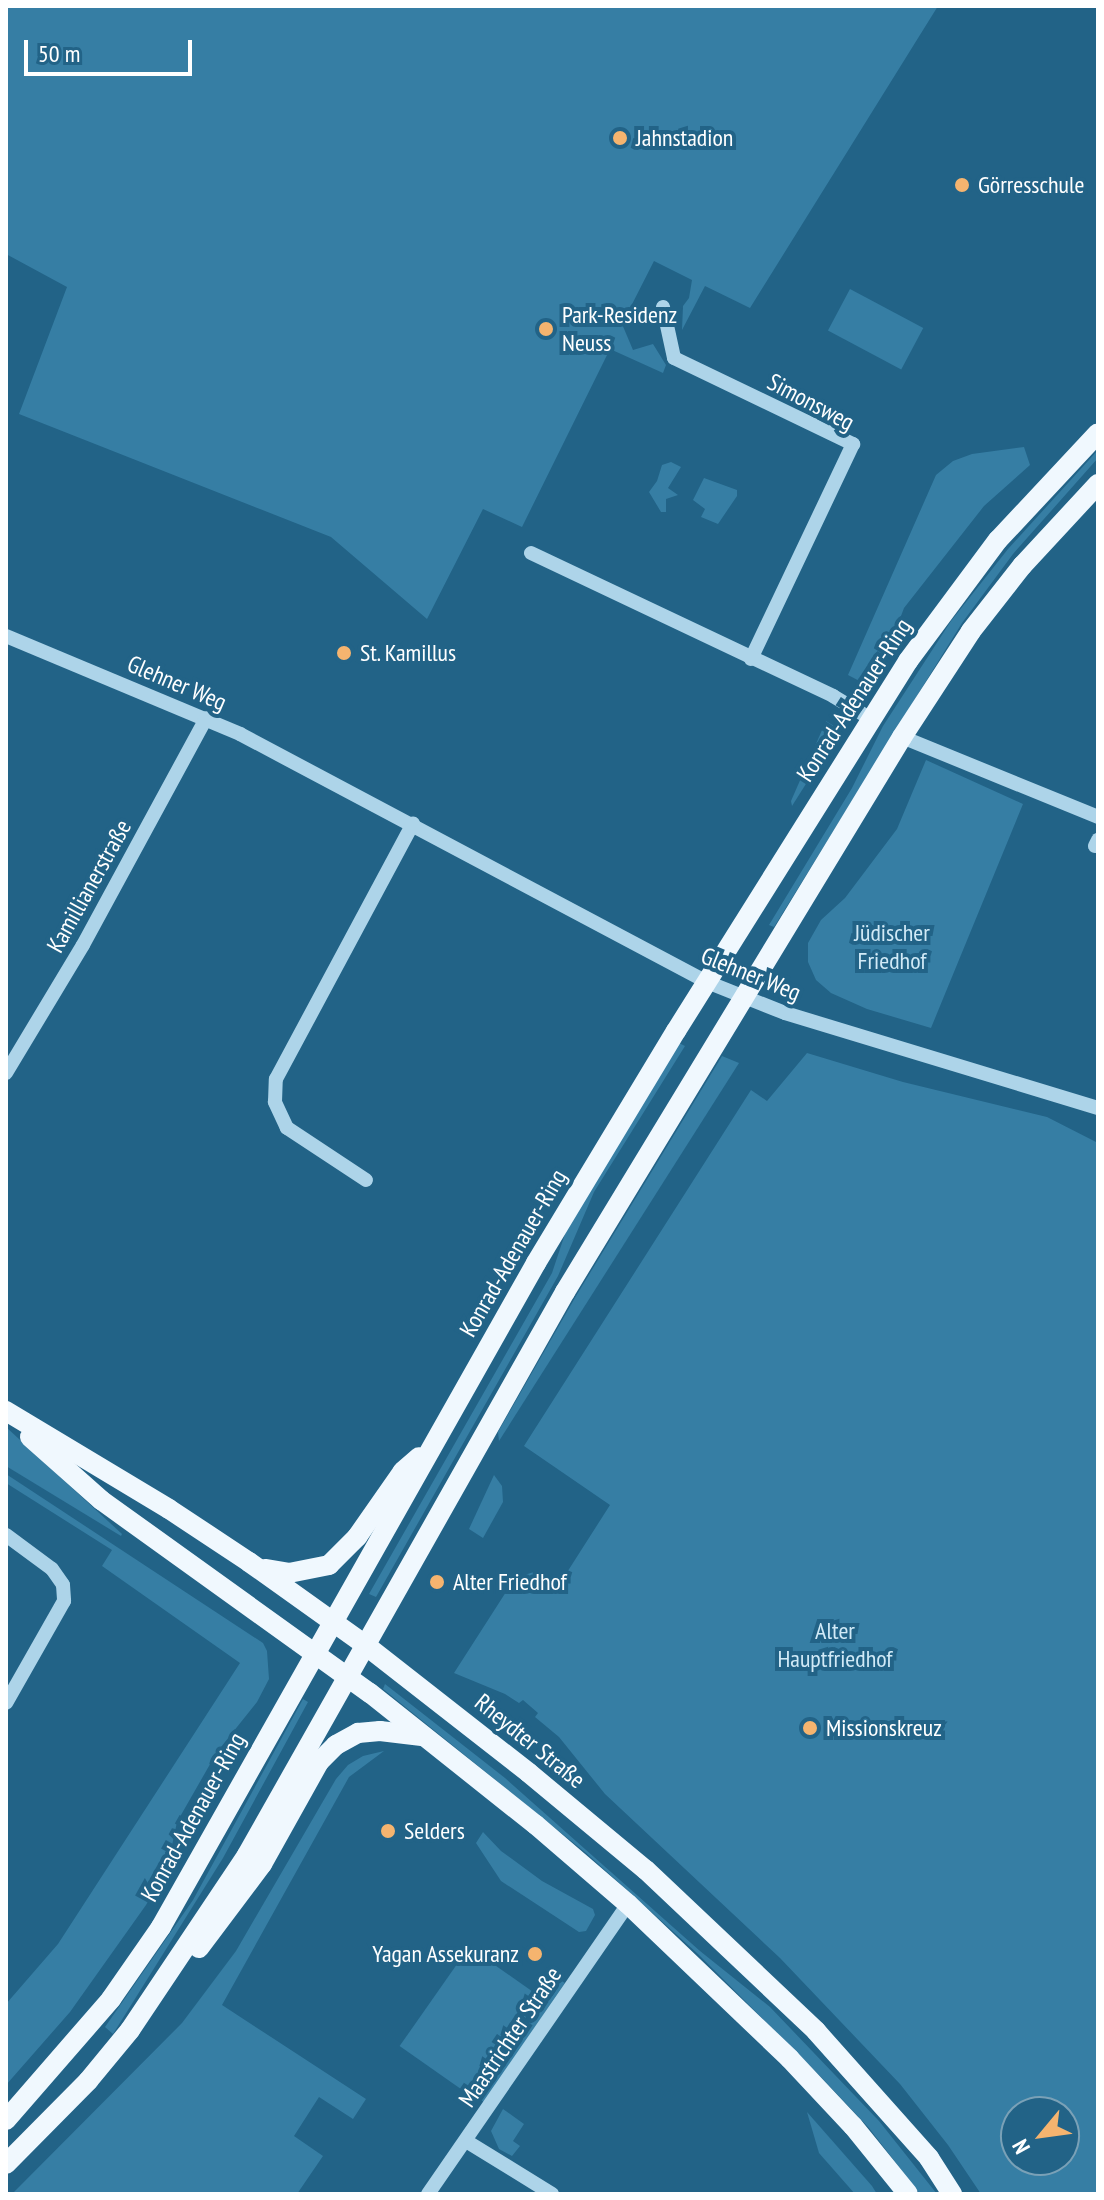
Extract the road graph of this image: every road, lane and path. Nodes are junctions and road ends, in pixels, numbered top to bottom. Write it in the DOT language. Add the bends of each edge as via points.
graph roads {
  1 [pos="663,307"];
  2 [pos="1098,433"];
  3 [pos="1098,484"];
  4 [pos="531,553"];
  5 [pos="6,636"];
  6 [pos="751,659"];
  7 [pos="206,718"];
  8 [pos="871,719"];
  9 [pos="902,737"];
  10 [pos="1098,817"];
  11 [pos="413,823"];
  12 [pos="707,982"];
  13 [pos="743,997"];
  14 [pos="6,1073"];
  15 [pos="1098,1108"];
  16 [pos="366,1180"];
  17 [pos="6,1413"];
  18 [pos="434,1443"];
  19 [pos="6,1535"];
  20 [pos="249,1562"];
  21 [pos="333,1620"];
  22 [pos="364,1644"];
  23 [pos="314,1653"];
  24 [pos="345,1676"];
  25 [pos="6,1703"];
  26 [pos="425,1736"];
  27 [pos="628,1904"];
  28 [pos="149,2006"];
  29 [pos="6,2120"];
  30 [pos="466,2141"];
  31 [pos="6,2164"];
  32 [pos="428,2194"];
  33 [pos="552,2194"];
  34 [pos="908,2194"];
  35 [pos="952,2194"];
  1 -- 6 [label="street, Simonsweg" via="674,358 853,444"];
  2 -- 8 [label="main road, Konrad-Adenauer-Ring" via="998,540"];
  3 -- 9 [label="main road" via="971,631"];
  4 -- 6 [label="street"];
  5 -- 7 [label="street, Glehner Weg"];
  6 -- 8 [label="street"];
  7 -- 11 [label="street, Glehner Weg"];
  7 -- 14 [label="street, Kamillianerstraße" via="83,945"];
  8 -- 12 [label="main road, Konrad-Adenauer-Ring"];
  9 -- 10 [label="street"];
  9 -- 13 [label="main road"];
  11 -- 12 [label="street, Glehner Weg"];
  11 -- 16 [label="street" via="276,1079 275,1102 287,1128"];
  12 -- 13 [label="street, Glehner Weg"];
  12 -- 18 [label="main road, Konrad-Adenauer-Ring"];
  13 -- 15 [label="street, Glehner Weg"];
  13 -- 22 [label="main road" via="565,1292"];
  17 -- 20 [label="main road, Rheydter Straße"];
  17 -- 23 [label="main road, Rheydter Straße" via="101,1500"];
  18 -- 20 [label="main road" via="403,1471 357,1537 329,1565 289,1573"];
  18 -- 21 [label="main road, Konrad-Adenauer-Ring"];
  19 -- 25 [label="street" via="52,1569 63,1585 64,1601"];
  20 -- 21 [label="main road, Rheydter Straße"];
  21 -- 22 [label="main road, Rheydter Straße"];
  21 -- 23 [label="main road, Konrad-Adenauer-Ring"];
  22 -- 24 [label="main road"];
  22 -- 35 [label="main road, Rheydter Straße" via="646,1870 750,1967 880,2100"];
  23 -- 24 [label="main road, Rheydter Straße"];
  23 -- 29 [label="main road, Konrad-Adenauer-Ring" via="161,1927 111,1999"];
  24 -- 26 [label="main road, Rheydter Straße"];
  24 -- 28 [label="main road" via="247,1855"];
  26 -- 27 [label="main road, Rheydter Straße"];
  26 -- 28 [label="main road" via="369,1732 336,1745 319,1762 262,1864 214,1932"];
  27 -- 30 [label="street, Maastrichter Straße"];
  27 -- 34 [label="main road, Rheydter Straße" via="790,2059"];
  28 -- 31 [label="main road" via="88,2081"];
  30 -- 32 [label="street, Maastrichter Straße"];
  30 -- 33 [label="street"];
}
